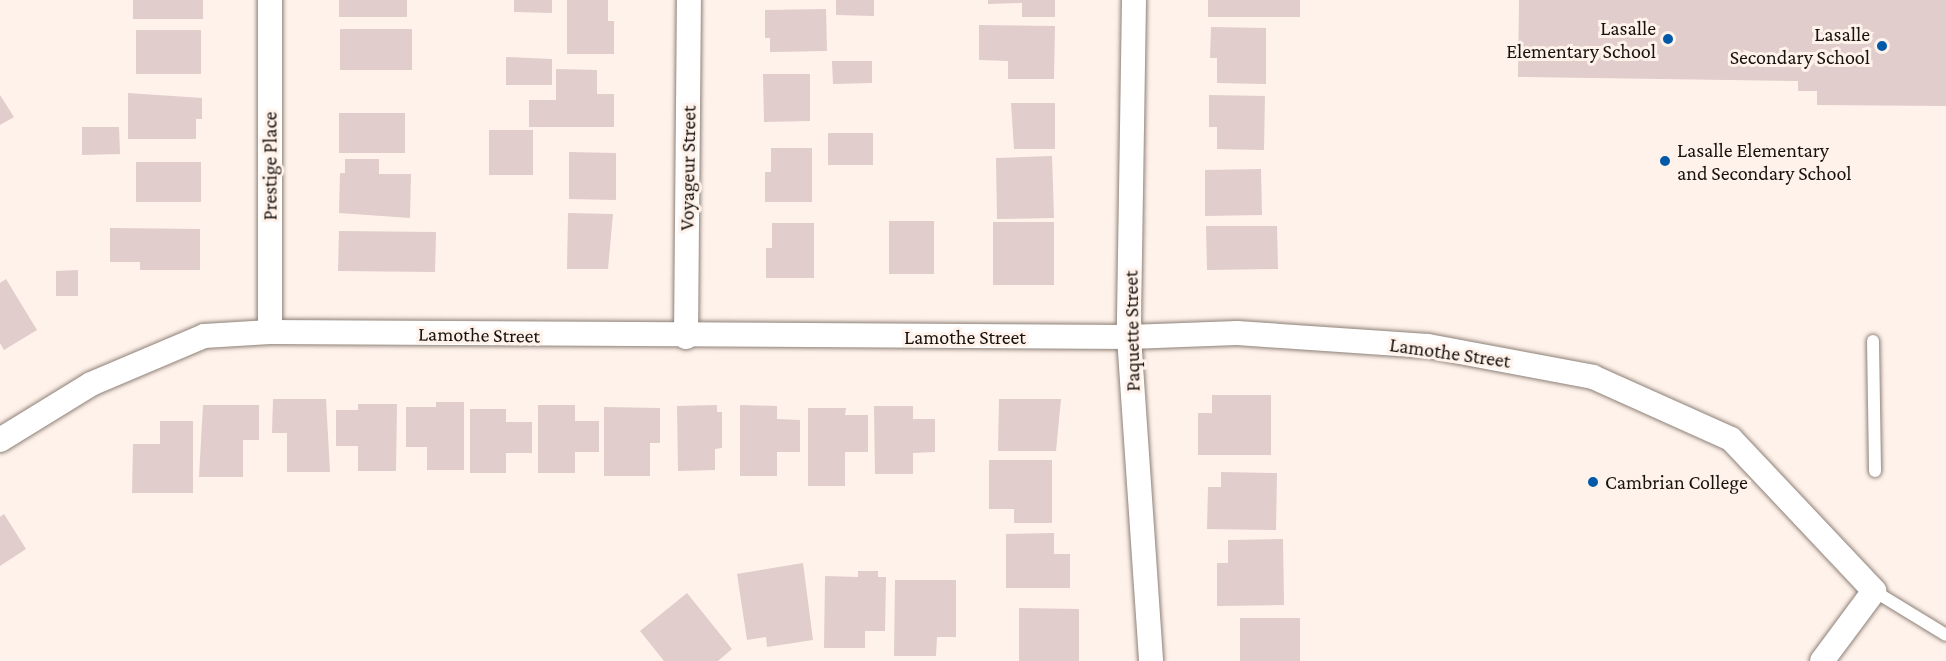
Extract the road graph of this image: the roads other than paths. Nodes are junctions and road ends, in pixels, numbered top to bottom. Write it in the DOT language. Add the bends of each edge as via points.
graph roads {
  1 [pos="270,0"];
  2 [pos="689,0"];
  3 [pos="1134,0"];
  4 [pos="270,332"];
  5 [pos="686,337"];
  6 [pos="1129,337"];
  7 [pos="1874,341"];
  8 [pos="0,440"];
  9 [pos="1875,471"];
  10 [pos="1874,591"];
  11 [pos="1946,635"];
  12 [pos="1150,661"];
  13 [pos="1822,661"];
  1 -- 4 [label="street, Prestige Place"];
  2 -- 5 [label="street, Voyageur Street"];
  3 -- 6 [label="street, Paquette Street"];
  4 -- 5 [label="street, Lamothe Street"];
  4 -- 8 [label="street, Lamothe Street" via="204,336 92,384"];
  5 -- 6 [label="street, Lamothe Street"];
  6 -- 10 [label="street, Lamothe Street" via="1237,333 1428,346 1593,377 1731,439"];
  6 -- 12 [label="street, Paquette Street"];
  7 -- 9 [label="lane"];
  10 -- 11 [label="lane"];
  10 -- 13 [label="street"];
}
